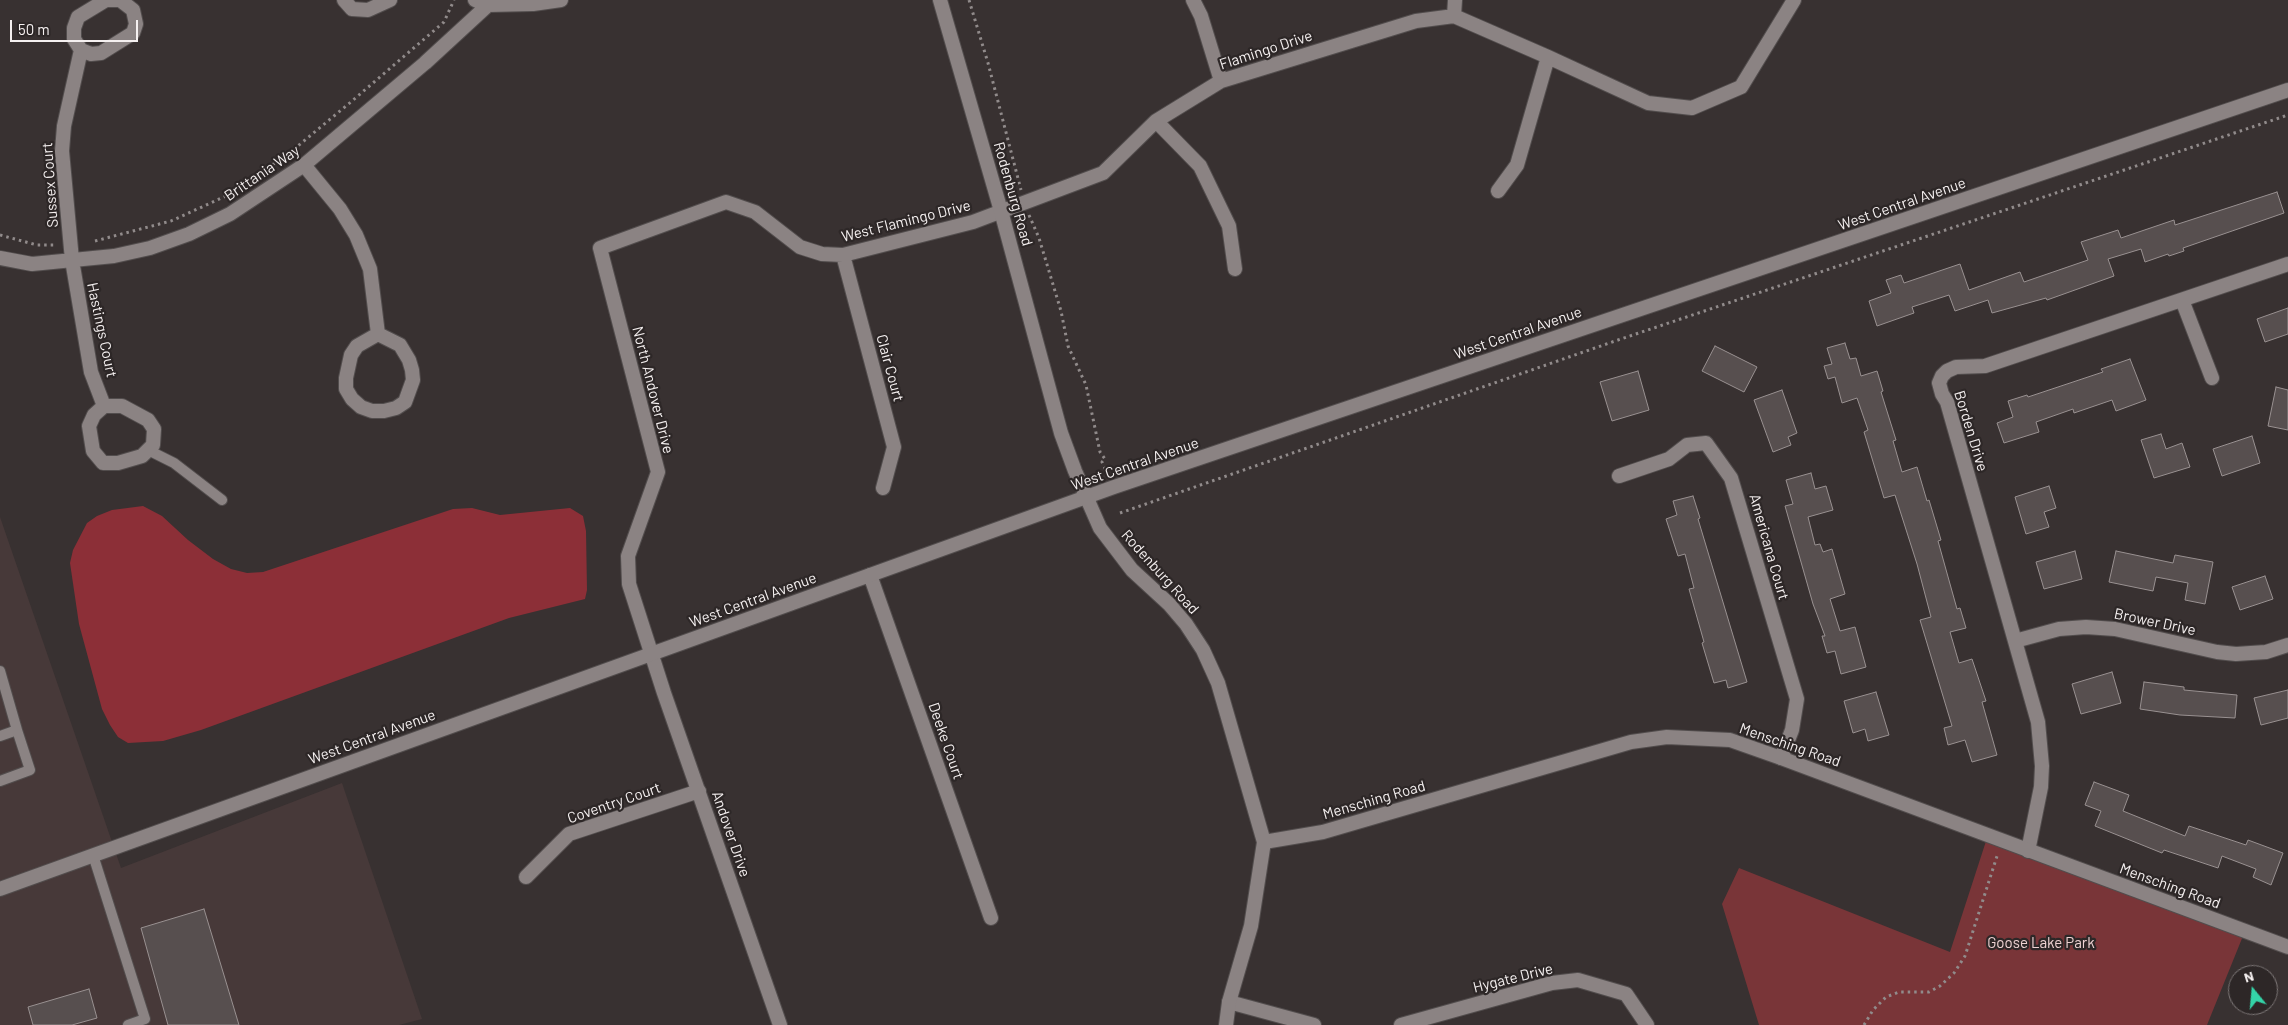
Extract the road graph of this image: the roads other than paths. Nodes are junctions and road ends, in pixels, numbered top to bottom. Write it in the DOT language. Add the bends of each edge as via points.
graph roads {
  1 [pos="119,0"];
  2 [pos="344,0"];
  3 [pos="390,0"];
  4 [pos="561,0"];
  5 [pos="940,0"];
  6 [pos="1193,0"];
  7 [pos="1456,0"];
  8 [pos="1794,0"];
  9 [pos="484,2"];
  10 [pos="1454,16"];
  11 [pos="81,50"];
  12 [pos="1548,57"];
  13 [pos="1221,81"];
  14 [pos="2288,90"];
  15 [pos="1156,121"];
  16 [pos="304,165"];
  17 [pos="1498,191"];
  18 [pos="1001,211"];
  19 [pos="600,248"];
  20 [pos="843,255"];
  21 [pos="0,258"];
  22 [pos="72,260"];
  23 [pos="2288,264"];
  24 [pos="1235,269"];
  25 [pos="2182,300"];
  26 [pos="378,334"];
  27 [pos="2212,378"];
  28 [pos="104,406"];
  29 [pos="148,450"];
  30 [pos="1619,476"];
  31 [pos="883,488"];
  32 [pos="1085,498"];
  33 [pos="222,500"];
  34 [pos="870,575"];
  35 [pos="2015,641"];
  36 [pos="2288,645"];
  37 [pos="652,654"];
  38 [pos="0,673"];
  39 [pos="17,730"];
  40 [pos="0,736"];
  41 [pos="1782,758"];
  42 [pos="0,781"];
  43 [pos="699,792"];
  44 [pos="1264,842"];
  45 [pos="2028,851"];
  46 [pos="93,855"];
  47 [pos="526,877"];
  48 [pos="0,889"];
  49 [pos="990,918"];
  50 [pos="2288,947"];
  51 [pos="1230,1002"];
  52 [pos="146,1022"];
  53 [pos="128,1025"];
  54 [pos="780,1025"];
  55 [pos="1226,1025"];
  56 [pos="1314,1025"];
  57 [pos="1401,1025"];
  58 [pos="1647,1025"];
  1 -- 11 [label="street, Sussex Court" via="106,0 78,17 74,39"];
  1 -- 11 [label="street, Sussex Court" via="133,10 136,24 133,33 101,52 91,54"];
  2 -- 3 [label="street" via="352,9 368,10"];
  4 -- 9 [label="street" via="533,4"];
  5 -- 18 [label="street, Rodenburg Road"];
  6 -- 13 [label="street"];
  7 -- 10 [label="street"];
  8 -- 12 [label="street" via="1741,87 1692,108 1648,103"];
  9 -- 16 [label="street, Brittania Way" via="424,63"];
  10 -- 12 [label="street"];
  10 -- 13 [label="street, Flamingo Drive" via="1416,21"];
  11 -- 22 [label="street, Sussex Court" via="64,126 62,151"];
  12 -- 17 [label="street" via="1517,165"];
  13 -- 15 [label="street, Flamingo Drive"];
  14 -- 32 [label="street, West Central Avenue"];
  15 -- 18 [label="street, Flamingo Drive" via="1103,174"];
  15 -- 24 [label="street" via="1200,166 1229,226"];
  16 -- 22 [label="street, Brittania Way" via="230,214 189,234 150,248"];
  16 -- 26 [label="street" via="340,209 356,235 370,270"];
  18 -- 20 [label="street, West Flamingo Drive" via="973,222"];
  18 -- 32 [label="street, Rodenburg Road" via="1062,433"];
  19 -- 20 [label="street, West Flamingo Drive" via="726,202 755,212 800,247 822,254"];
  19 -- 37 [label="street, North Andover Drive" via="658,472 627,564 629,584"];
  20 -- 31 [label="street, Clair Court" via="894,446"];
  21 -- 22 [label="street, Brittania Way" via="32,264"];
  22 -- 28 [label="street, Hastings Court" via="91,372"];
  23 -- 25 [label="street, Borden Drive"];
  25 -- 27 [label="street"];
  25 -- 35 [label="street, Borden Drive" via="1985,366 1956,367 1942,376 1939,384 1949,408"];
  26 -- 26 [label="street" via="400,345 409,360 413,380 405,402 384,411 361,407 346,390 351,355 357,346"];
  28 -- 29 [label="street" via="122,406 148,420 154,429 153,445"];
  28 -- 29 [label="street" via="94,415 89,426 92,452 103,463 118,463 142,456"];
  29 -- 33 [label="lane" via="174,462"];
  30 -- 41 [label="street, Americana Court" via="1669,459 1688,445 1706,443 1732,478 1796,699 1792,730"];
  32 -- 34 [label="street, West Central Avenue"];
  32 -- 44 [label="street, Rodenburg Road" via="1100,528 1132,570 1169,604 1203,650 1218,683"];
  34 -- 37 [label="street, West Central Avenue"];
  34 -- 49 [label="street, Deeke Court"];
  35 -- 36 [label="street, Brower Drive" via="2059,629 2086,627 2115,628 2236,654 2266,652"];
  35 -- 45 [label="street, Borden Drive" via="2038,722 2042,766"];
  37 -- 43 [label="street, Andover Drive"];
  37 -- 46 [label="street, West Central Avenue"];
  38 -- 39 [label="lane"];
  39 -- 40 [label="lane"];
  39 -- 42 [label="lane" via="30,770"];
  41 -- 44 [label="street, Mensching Road" via="1730,740 1667,737 1632,742 1323,832"];
  41 -- 45 [label="street, Mensching Road"];
  43 -- 47 [label="street, Coventry Court" via="568,834"];
  43 -- 54 [label="street, Andover Drive"];
  44 -- 51 [label="street, Rodenburg Road" via="1258,896"];
  45 -- 50 [label="street, Mensching Road"];
  46 -- 48 [label="street, West Central Avenue"];
  46 -- 52 [label="lane"];
  51 -- 55 [label="street, Rodenburg Road"];
  51 -- 56 [label="street"];
  52 -- 53 [label="lane"];
  57 -- 58 [label="street, Hygate Drive" via="1552,983 1578,980 1626,994"];
}
